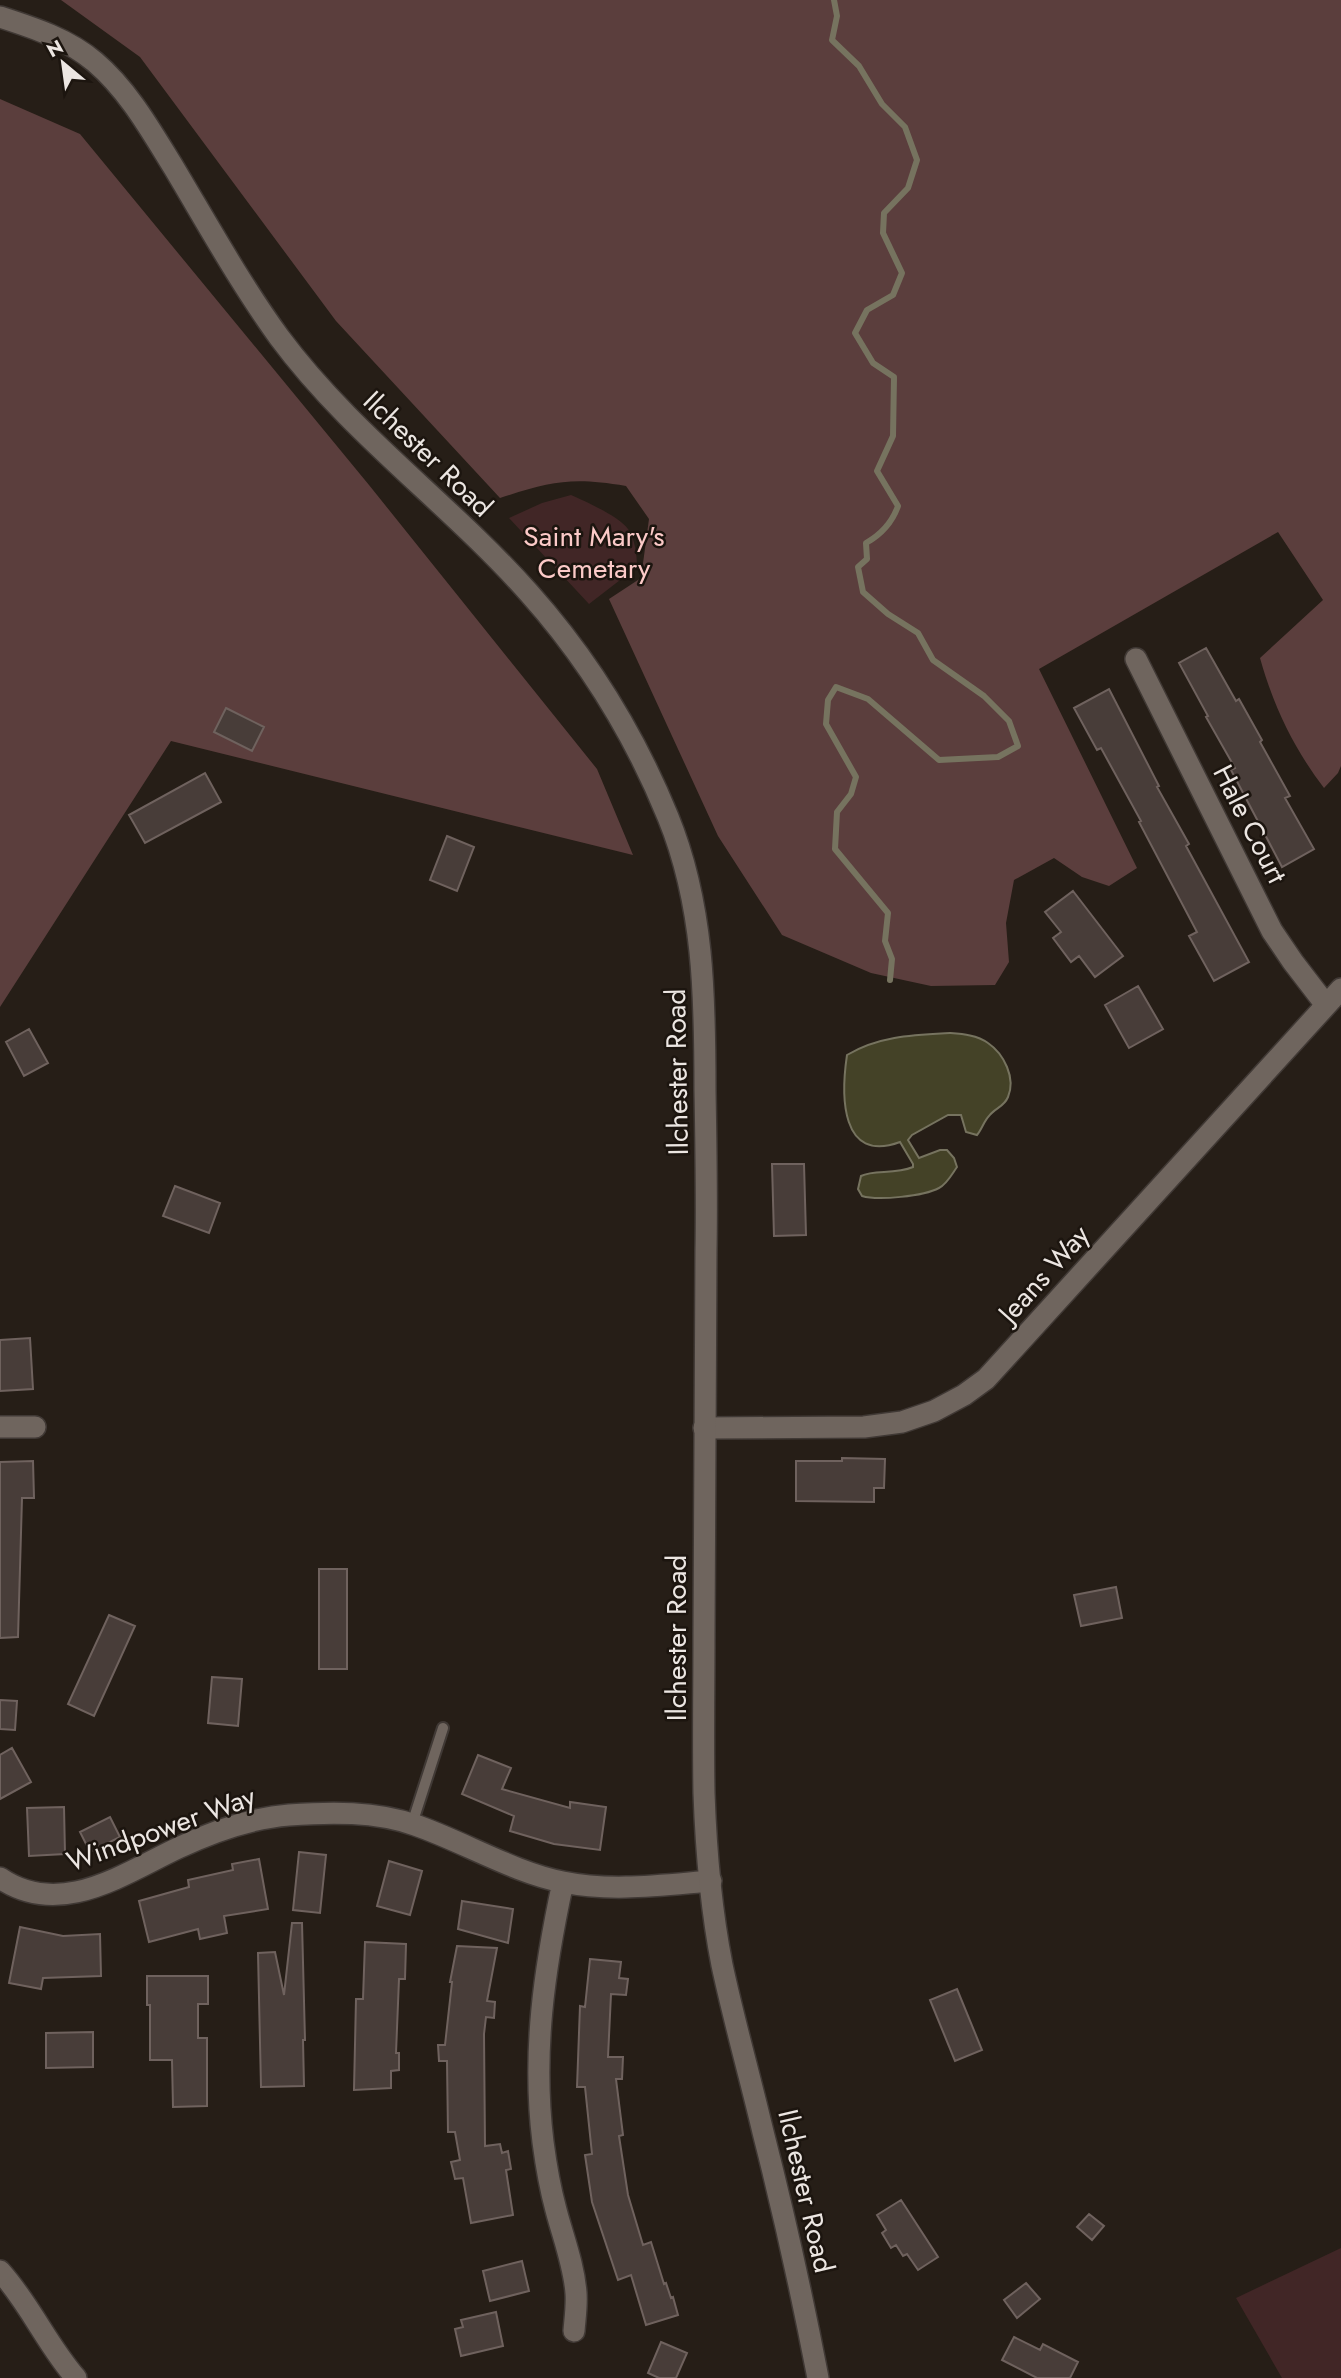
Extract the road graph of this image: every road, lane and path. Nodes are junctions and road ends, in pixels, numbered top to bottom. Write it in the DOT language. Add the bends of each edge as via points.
graph roads {
  1 [pos="0,17"];
  2 [pos="1136,659"];
  3 [pos="1341,989"];
  4 [pos="1326,1005"];
  5 [pos="0,1427"];
  6 [pos="35,1427"];
  7 [pos="704,1428"];
  8 [pos="443,1728"];
  9 [pos="412,1824"];
  10 [pos="0,1878"];
  11 [pos="710,1881"];
  12 [pos="563,1882"];
  13 [pos="0,2271"];
  14 [pos="574,2331"];
  15 [pos="76,2378"];
  16 [pos="818,2378"];
  1 -- 7 [label="street, Ilchester Road" via="74,47 125,93 294,356 343,411 528,591 573,646 639,754 687,867 699,929 705,996 707,1183"];
  2 -- 4 [label="street, Hale Court" via="1272,931"];
  3 -- 4 [label="street, Jeans Way"];
  4 -- 7 [label="street, Jeans Way" via="993,1371 964,1395 902,1422 864,1427"];
  5 -- 6 [label="street"];
  7 -- 11 [label="street, Ilchester Road" via="704,1796"];
  8 -- 9 [label="lane"];
  9 -- 10 [label="street, Windpower Way" via="348,1813 276,1816 216,1832 91,1890 35,1892"];
  9 -- 12 [label="street, Windpower Way"];
  11 -- 12 [label="street, Windpower Way" via="609,1887"];
  11 -- 16 [label="street, Ilchester Road" via="722,1963"];
  12 -- 14 [label="street" via="547,1960 538,2082 543,2143 577,2295"];
  13 -- 15 [label="street"];
}
